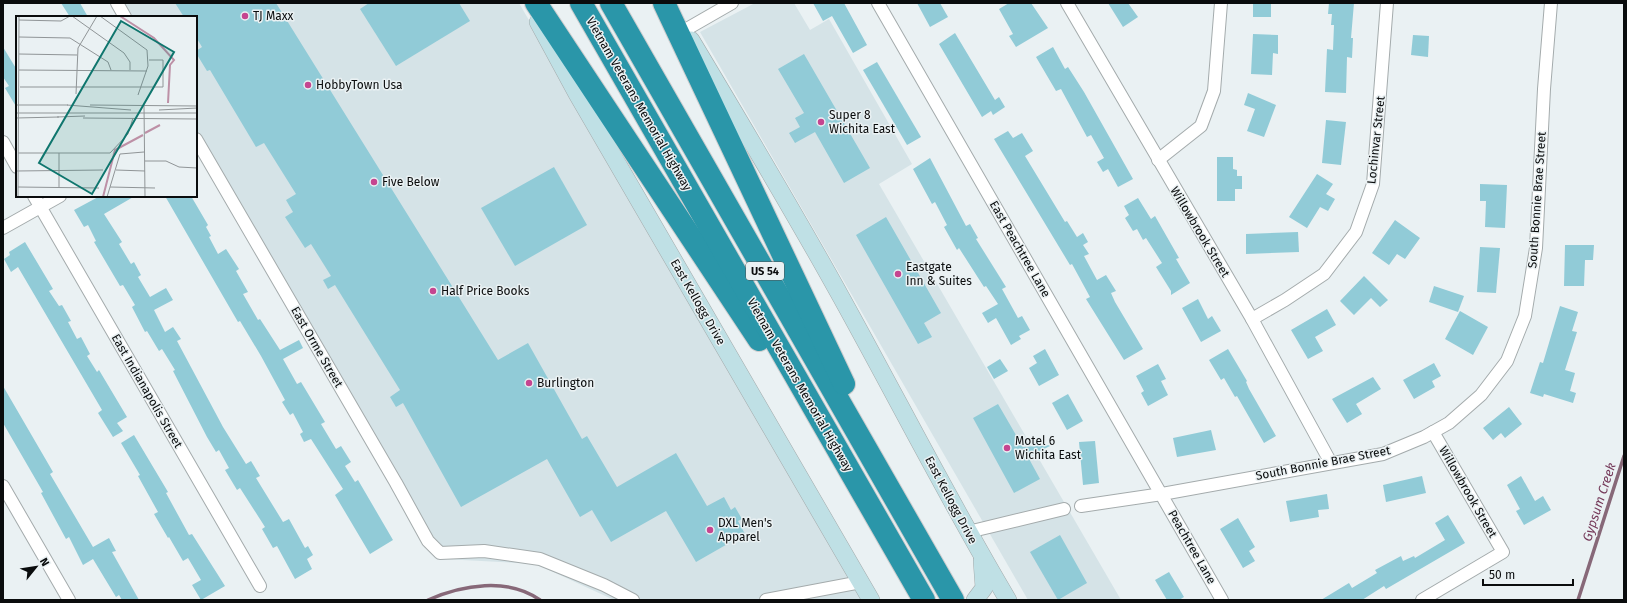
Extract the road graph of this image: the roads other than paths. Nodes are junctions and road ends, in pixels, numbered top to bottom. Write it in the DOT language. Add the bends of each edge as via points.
graph roads {
  1 [pos="117,3"];
  2 [pos="527,3"];
  3 [pos="536,3"];
  4 [pos="582,3"];
  5 [pos="611,3"];
  6 [pos="664,3"];
  7 [pos="670,3"];
  8 [pos="732,3"];
  9 [pos="878,3"];
  10 [pos="1067,3"];
  11 [pos="1221,3"];
  12 [pos="1387,3"];
  13 [pos="1551,3"];
  14 [pos="124,16"];
  15 [pos="685,30"];
  16 [pos="197,141"];
  17 [pos="3,142"];
  18 [pos="1158,160"];
  19 [pos="16,165"];
  20 [pos="35,197"];
  21 [pos="58,197"];
  22 [pos="40,207"];
  23 [pos="3,228"];
  24 [pos="1252,319"];
  25 [pos="1433,432"];
  26 [pos="1331,463"];
  27 [pos="3,486"];
  28 [pos="1162,494"];
  29 [pos="868,504"];
  30 [pos="1081,506"];
  31 [pos="1064,509"];
  32 [pos="968,532"];
  33 [pos="918,538"];
  34 [pos="980,553"];
  35 [pos="905,567"];
  36 [pos="861,582"];
  37 [pos="260,586"];
  38 [pos="949,594"];
  39 [pos="69,600"];
  40 [pos="633,600"];
  41 [pos="766,600"];
  42 [pos="871,600"];
  43 [pos="921,600"];
  44 [pos="924,600"];
  45 [pos="975,600"];
  46 [pos="1008,600"];
  47 [pos="1222,600"];
  48 [pos="1422,600"];
  1 -- 14 [label="street"];
  2 -- 36 [label="main road, East Kellogg Drive" via="596,127"];
  3 -- 29 [label="highway"];
  4 -- 29 [label="highway, Vietnam Veterans Memorial Highway / US 54"];
  5 -- 33 [label="highway, US 54"];
  6 -- 33 [label="highway"];
  7 -- 15 [label="main road, East Kellogg Drive"];
  8 -- 15 [label="street"];
  9 -- 28 [label="street, East Peachtree Lane"];
  10 -- 18 [label="street, Willowbrook Street"];
  11 -- 18 [label="street" via="1214,91 1201,126"];
  12 -- 24 [label="street, Lochinvar Street" via="1373,184 1356,232 1324,274"];
  13 -- 25 [label="street, South Bonnie Brae Street" via="1536,248 1525,316 1507,361 1482,394 1449,423"];
  15 -- 32 [label="main road, East Kellogg Drive" via="840,294"];
  16 -- 40 [label="street, East Orme Street" via="428,541 440,553 484,551 540,559 604,585"];
  17 -- 19 [label="street"];
  18 -- 24 [label="street, Willowbrook Street"];
  20 -- 22 [label="street, East Indianapolis Street"];
  21 -- 22 [label="street"];
  22 -- 23 [label="street"];
  22 -- 37 [label="street, East Indianapolis Street"];
  24 -- 26 [label="street, Willowbrook Street"];
  25 -- 26 [label="street, South Bonnie Brae Street" via="1383,454"];
  25 -- 48 [label="street, Willowbrook Street" via="1503,552"];
  26 -- 28 [label="street, South Bonnie Brae Street"];
  27 -- 39 [label="street"];
  28 -- 30 [label="street, South Bonnie Brae Street"];
  28 -- 47 [label="street, Peachtree Lane"];
  29 -- 35 [label="highway, Vietnam Veterans Memorial Highway / US 54"];
  31 -- 32 [label="street"];
  32 -- 34 [label="main road, East Kellogg Drive"];
  33 -- 38 [label="highway, US 54"];
  34 -- 45 [label="main road" via="984,588"];
  34 -- 46 [label="main road, East Kellogg Drive"];
  35 -- 43 [label="highway"];
  35 -- 44 [label="highway, Vietnam Veterans Memorial Highway / US 54"];
  36 -- 41 [label="street"];
  36 -- 42 [label="main road, East Kellogg Drive"];
}
